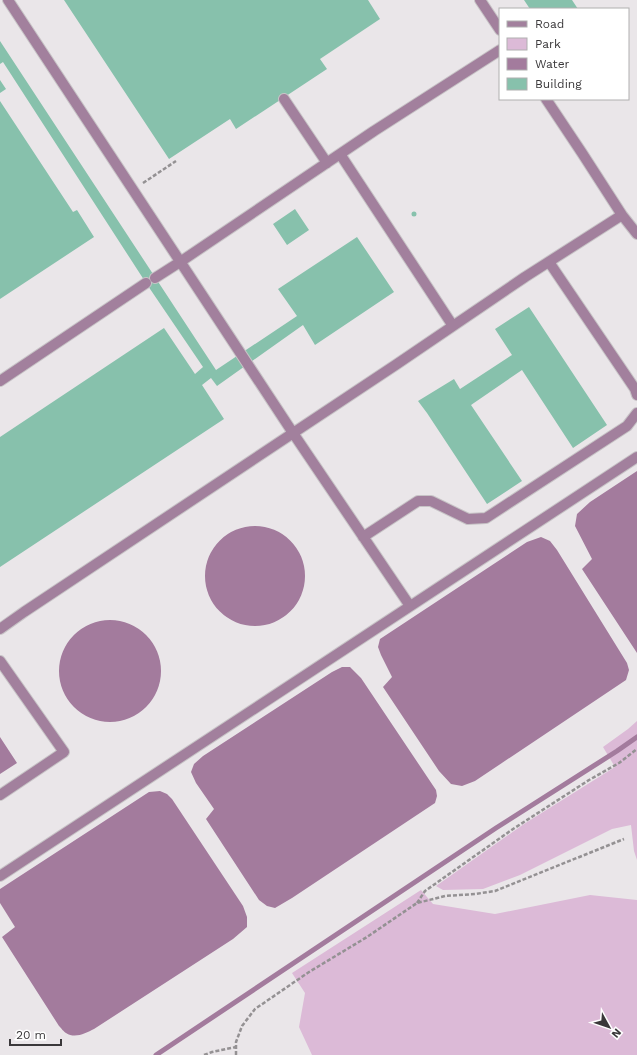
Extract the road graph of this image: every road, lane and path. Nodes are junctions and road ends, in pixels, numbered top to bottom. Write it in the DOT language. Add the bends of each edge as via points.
graph roads {
  1 [pos="8,0"];
  2 [pos="480,0"];
  3 [pos="499,28"];
  4 [pos="499,51"];
  5 [pos="284,99"];
  6 [pos="547,100"];
  7 [pos="340,154"];
  8 [pos="176,161"];
  9 [pos="327,163"];
  10 [pos="133,189"];
  11 [pos="622,215"];
  12 [pos="637,234"];
  13 [pos="180,262"];
  14 [pos="549,262"];
  15 [pos="453,326"];
  16 [pos="0,380"];
  17 [pos="637,395"];
  18 [pos="637,413"];
  19 [pos="293,433"];
  20 [pos="637,456"];
  21 [pos="363,537"];
  22 [pos="410,606"];
  23 [pos="0,629"];
  24 [pos="0,661"];
  25 [pos="637,749"];
  26 [pos="0,795"];
  27 [pos="624,839"];
  28 [pos="0,876"];
  29 [pos="417,903"];
  30 [pos="236,1047"];
  31 [pos="204,1055"];
  32 [pos="236,1055"];
  1 -- 10 [label="lane"];
  2 -- 3 [label="lane"];
  4 -- 7 [label="lane"];
  5 -- 9 [label="lane"];
  6 -- 11 [label="lane"];
  7 -- 9 [label="lane"];
  7 -- 15 [label="lane"];
  8 -- 10 [label="path"];
  9 -- 13 [label="lane"];
  10 -- 13 [label="lane"];
  11 -- 12 [label="lane"];
  11 -- 14 [label="lane"];
  13 -- 16 [label="lane"];
  13 -- 19 [label="lane"];
  14 -- 15 [label="lane"];
  14 -- 17 [label="lane"];
  15 -- 19 [label="lane"];
  18 -- 21 [label="lane" via="627,426 486,518 468,520 431,501 418,502"];
  19 -- 21 [label="lane"];
  19 -- 23 [label="lane"];
  20 -- 22 [label="lane"];
  21 -- 22 [label="lane"];
  22 -- 28 [label="lane"];
  24 -- 26 [label="lane" via="64,752"];
  25 -- 29 [label="path" via="619,763 513,829 425,891"];
  27 -- 29 [label="path" via="495,891 445,896"];
  29 -- 30 [label="path" via="255,1009 242,1026"];
  30 -- 31 [label="path"];
  30 -- 32 [label="path"];
}
